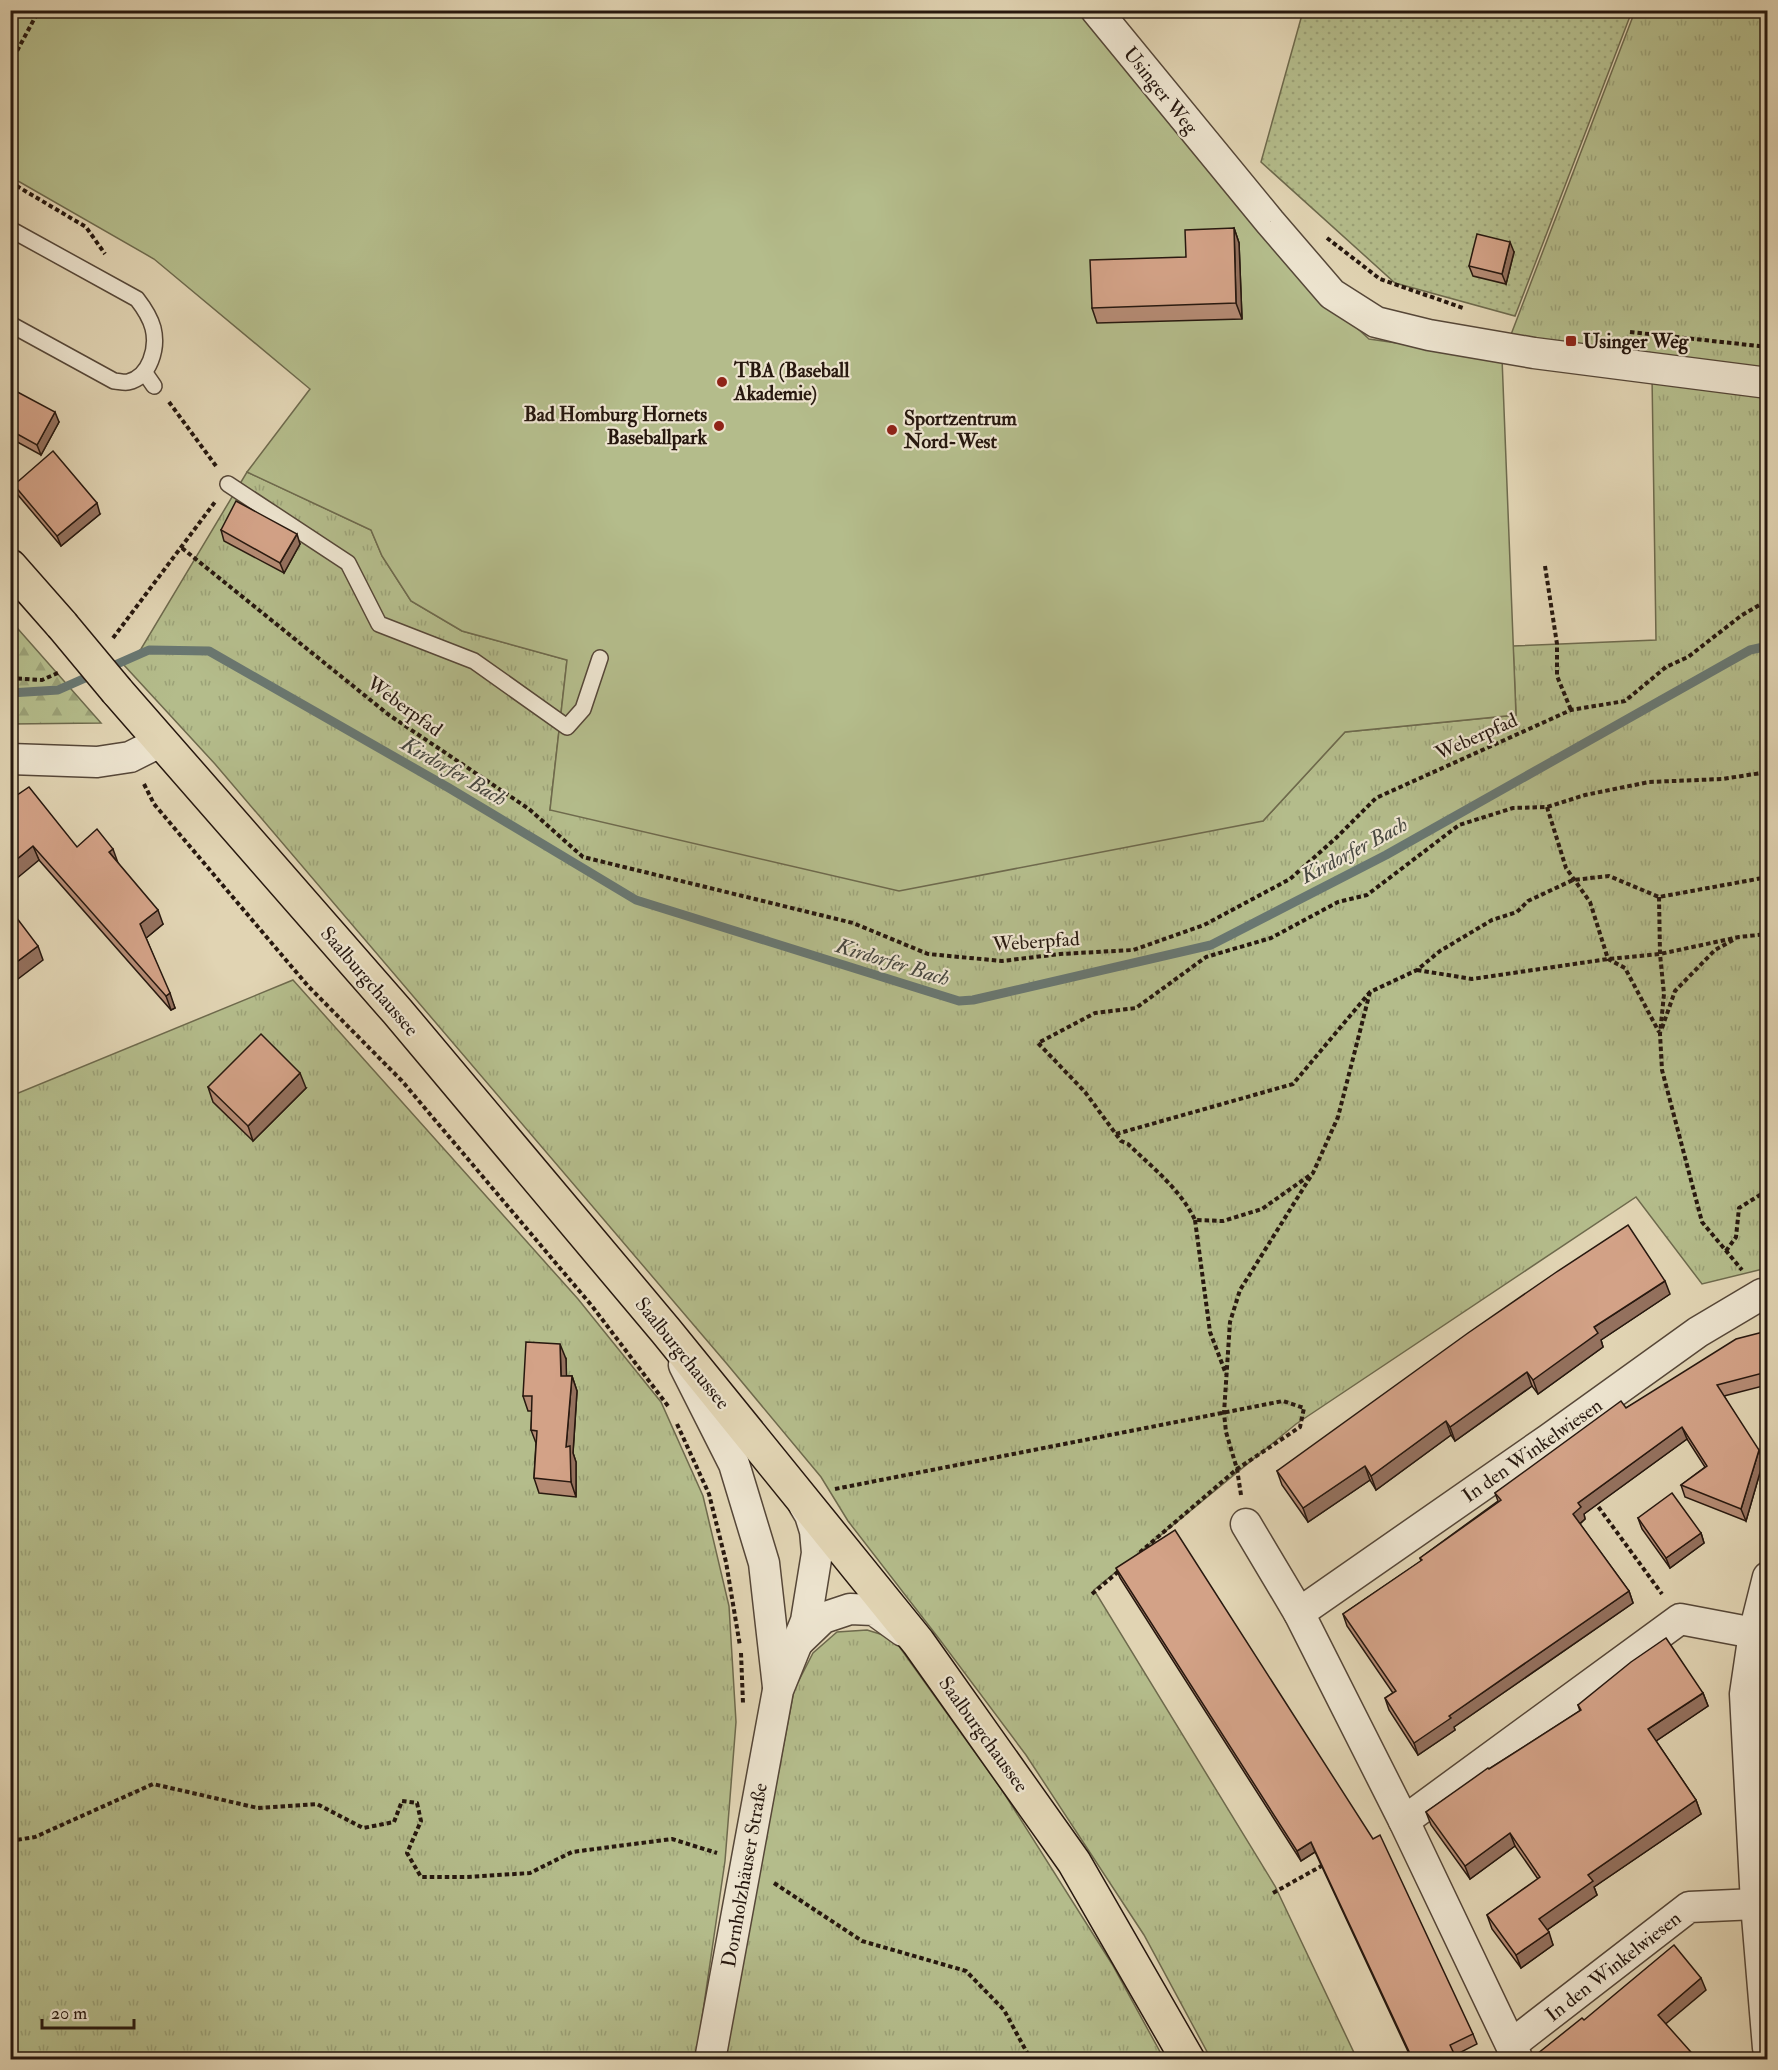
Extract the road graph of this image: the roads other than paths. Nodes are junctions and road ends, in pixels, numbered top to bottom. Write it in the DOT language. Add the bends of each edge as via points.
graph roads {
  1 [pos="1096,10"];
  2 [pos="10,229"];
  3 [pos="10,324"];
  4 [pos="144,374"];
  5 [pos="1767,383"];
  6 [pos="154,386"];
  7 [pos="228,484"];
  8 [pos="10,566"];
  9 [pos="600,658"];
  10 [pos="162,741"];
  11 [pos="10,759"];
  12 [pos="1765,1294"];
  13 [pos="666,1331"];
  14 [pos="799,1497"];
  15 [pos="1246,1524"];
  16 [pos="1767,1577"];
  17 [pos="1299,1613"];
  18 [pos="1754,1634"];
  19 [pos="798,1642"];
  20 [pos="918,1642"];
  21 [pos="778,1690"];
  22 [pos="1404,1821"];
  23 [pos="1760,1836"];
  24 [pos="1756,1904"];
  25 [pos="1767,2048"];
  26 [pos="1515,2052"];
  27 [pos="710,2060"];
  28 [pos="1188,2060"];
  1 -- 5 [label="street, Usinger Weg" via="1332,294 1376,322 1534,353"];
  2 -- 4 [label="lane" via="137,299 153,329 151,360"];
  3 -- 4 [label="lane" via="114,381 128,382"];
  4 -- 6 [label="lane"];
  7 -- 9 [label="lane" via="348,563 379,624 474,661 567,727 583,710"];
  8 -- 10 [label="main road, Saalburgchaussee, bridge"];
  10 -- 11 [label="street" via="130,757 97,762"];
  10 -- 13 [label="main road, Saalburgchaussee" via="397,1011"];
  12 -- 17 [label="street, In den Winkelwiesen" via="1698,1332"];
  13 -- 14 [label="main road, Saalburgchaussee"];
  13 -- 21 [label="street, Dornholzhäuser Straße" via="734,1464 764,1563"];
  14 -- 19 [label="street, Dornholzhäuser Straße" via="810,1515 817,1553 806,1621"];
  14 -- 20 [label="main road, Saalburgchaussee"];
  15 -- 17 [label="street, In den Winkelwiesen"];
  16 -- 18 [label="street"];
  17 -- 22 [label="street, In den Winkelwiesen"];
  18 -- 22 [label="street" via="1680,1619"];
  18 -- 23 [label="street" via="1745,1694"];
  19 -- 20 [label="street, Dornholzhäuser Straße" via="823,1618 850,1609 874,1610"];
  19 -- 21 [label="street, Dornholzhäuser Straße"];
  20 -- 28 [label="main road, Saalburgchaussee" via="1074,1862"];
  21 -- 27 [label="street, Dornholzhäuser Straße"];
  22 -- 26 [label="street, In den Winkelwiesen"];
  23 -- 24 [label="street"];
  24 -- 25 [label="street"];
  24 -- 26 [label="street, In den Winkelwiesen" via="1689,1907"];
}
